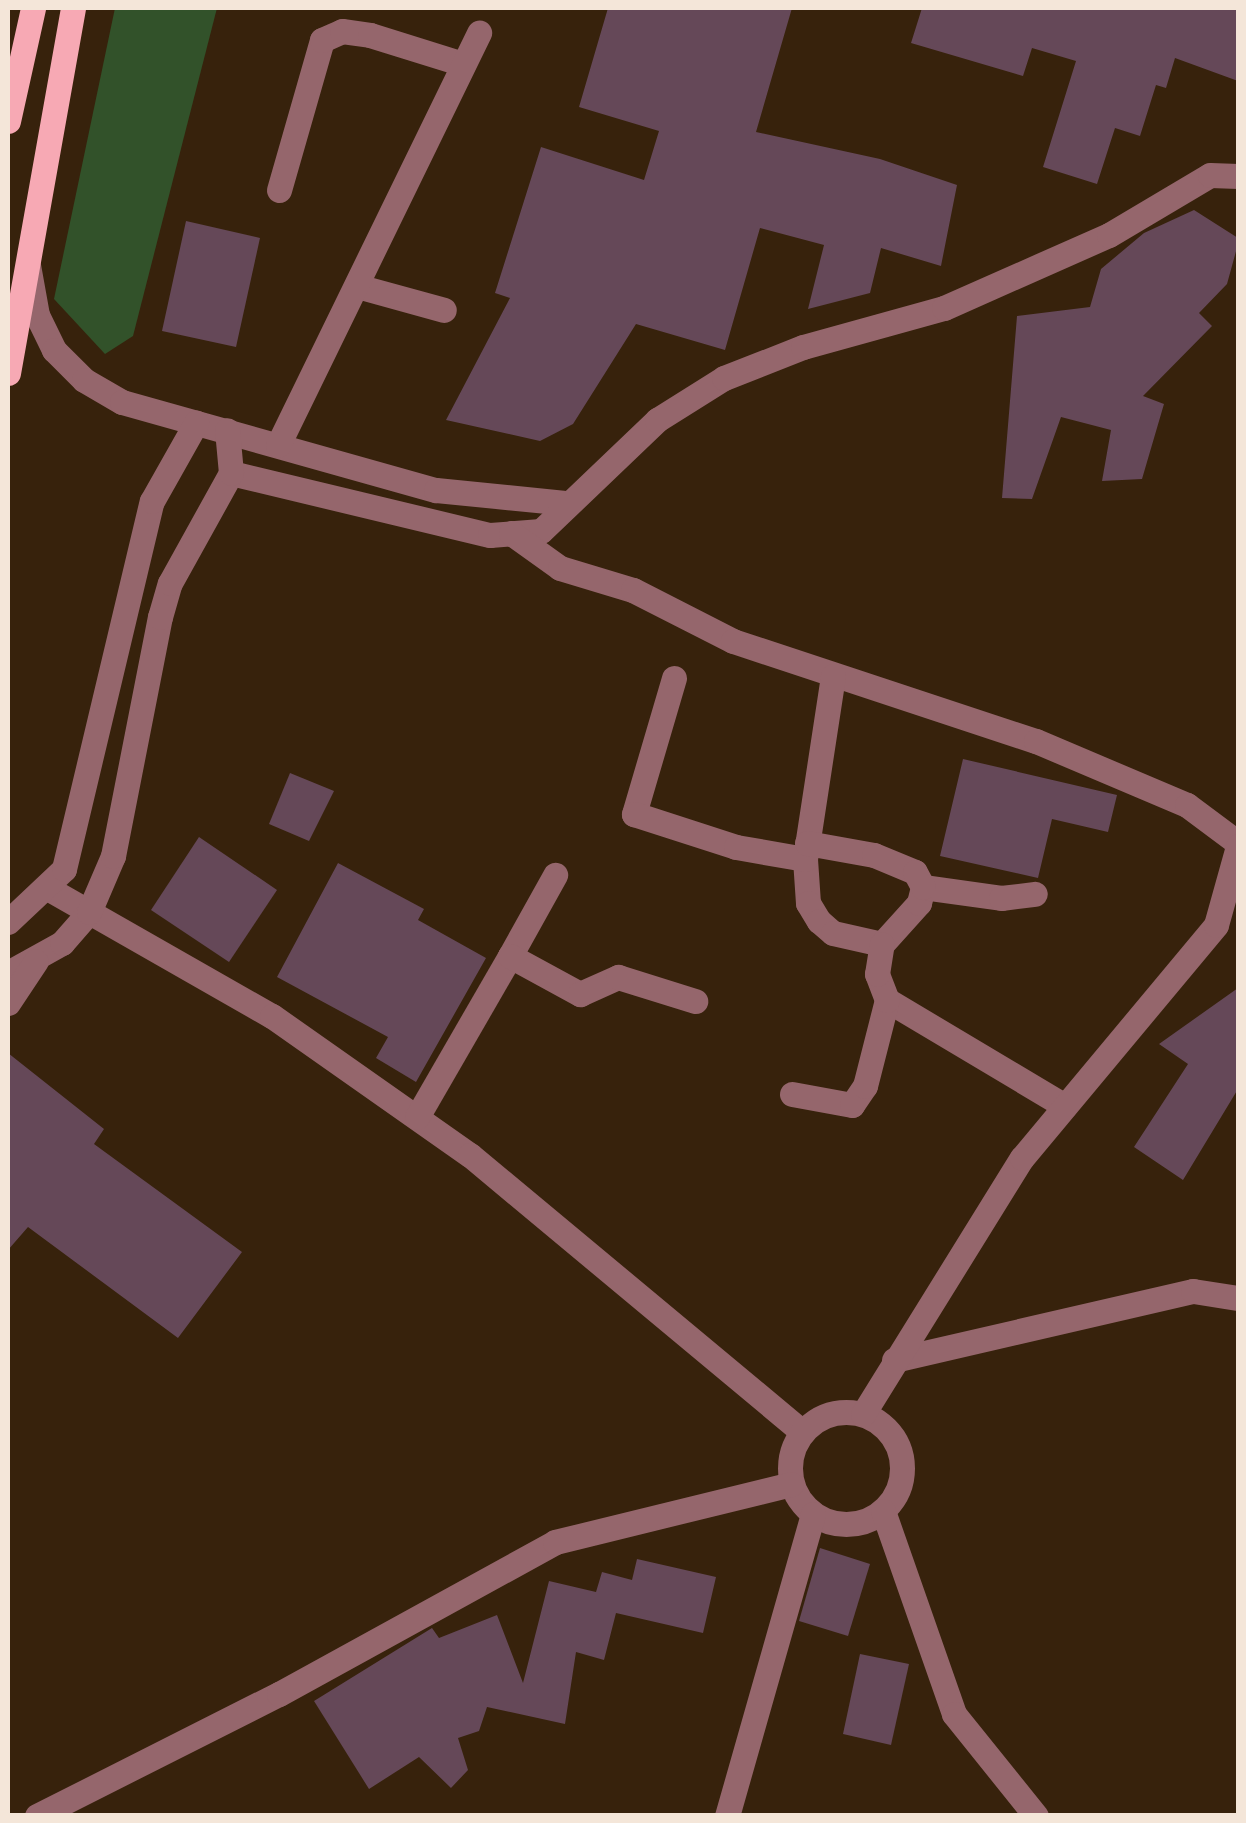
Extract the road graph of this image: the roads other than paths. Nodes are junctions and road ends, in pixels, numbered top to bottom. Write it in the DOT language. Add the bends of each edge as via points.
graph roads {
  1 [pos="32,8"];
  2 [pos="73,8"];
  3 [pos="479,32"];
  4 [pos="463,64"];
  5 [pos="8,121"];
  6 [pos="1238,176"];
  7 [pos="279,190"];
  8 [pos="28,266"];
  9 [pos="357,286"];
  10 [pos="444,310"];
  11 [pos="8,373"];
  12 [pos="196,423"];
  13 [pos="227,430"];
  14 [pos="278,446"];
  15 [pos="232,473"];
  16 [pos="566,503"];
  17 [pos="511,533"];
  18 [pos="833,676"];
  19 [pos="674,678"];
  20 [pos="1238,845"];
  21 [pos="806,851"];
  22 [pos="555,875"];
  23 [pos="923,887"];
  24 [pos="49,889"];
  25 [pos="1035,894"];
  26 [pos="89,912"];
  27 [pos="8,922"];
  28 [pos="882,944"];
  29 [pos="510,956"];
  30 [pos="36,960"];
  31 [pos="8,973"];
  32 [pos="887,1000"];
  33 [pos="694,1001"];
  34 [pos="8,1003"];
  35 [pos="792,1094"];
  36 [pos="1065,1106"];
  37 [pos="416,1117"];
  38 [pos="1238,1298"];
  39 [pos="894,1360"];
  40 [pos="863,1414"];
  41 [pos="802,1432"];
  42 [pos="791,1484"];
  43 [pos="883,1511"];
  44 [pos="813,1514"];
  45 [pos="59,1809"];
  46 [pos="37,1816"];
  47 [pos="727,1816"];
  48 [pos="1036,1816"];
  1 -- 5 [label="main road"];
  2 -- 8 [label="main road"];
  3 -- 4 [label="street"];
  4 -- 7 [label="street" via="370,35 342,31 322,40"];
  4 -- 9 [label="street"];
  6 -- 16 [label="street" via="1210,176 1109,235 944,308 803,347 724,378 656,420"];
  8 -- 11 [label="main road"];
  8 -- 12 [label="street" via="36,315 54,350 84,380 122,402"];
  9 -- 10 [label="street"];
  9 -- 14 [label="street"];
  12 -- 13 [label="street"];
  12 -- 24 [label="street" via="152,501 76,835"];
  13 -- 14 [label="street"];
  13 -- 15 [label="street"];
  14 -- 16 [label="street" via="436,490"];
  15 -- 17 [label="street" via="378,512 490,535"];
  15 -- 26 [label="street" via="170,582 113,856"];
  16 -- 17 [label="street" via="541,531"];
  17 -- 18 [label="street" via="560,568 633,590 733,642"];
  18 -- 20 [label="street" via="1036,741 1188,805"];
  18 -- 21 [label="street"];
  19 -- 21 [label="street" via="634,814 736,847"];
  20 -- 36 [label="street" via="1216,925"];
  21 -- 23 [label="street" via="874,855 915,872"];
  21 -- 28 [label="street" via="808,903 819,921 833,933"];
  22 -- 29 [label="street"];
  23 -- 25 [label="street" via="1001,898"];
  23 -- 28 [label="street" via="920,902"];
  24 -- 26 [label="street"];
  24 -- 27 [label="street"];
  26 -- 30 [label="street"];
  26 -- 37 [label="street" via="272,1016"];
  28 -- 32 [label="street" via="878,974"];
  29 -- 33 [label="street" via="580,994 618,977"];
  29 -- 37 [label="street"];
  30 -- 31 [label="street"];
  30 -- 34 [label="street"];
  32 -- 35 [label="street" via="865,1086 852,1106"];
  32 -- 36 [label="street"];
  36 -- 39 [label="street" via="1022,1158"];
  37 -- 41 [label="street"];
  38 -- 39 [label="street" via="1194,1292"];
  39 -- 40 [label="street"];
  40 -- 41 [label="street" via="833,1412"];
  40 -- 43 [label="street" via="885,1426 902,1460 901,1478"];
  41 -- 42 [label="street" via="793,1448"];
  42 -- 44 [label="street"];
  42 -- 45 [label="street" via="555,1542"];
  43 -- 44 [label="street" via="848,1524"];
  43 -- 48 [label="street" via="954,1714"];
  44 -- 47 [label="street"];
  45 -- 46 [label="street"];
}
